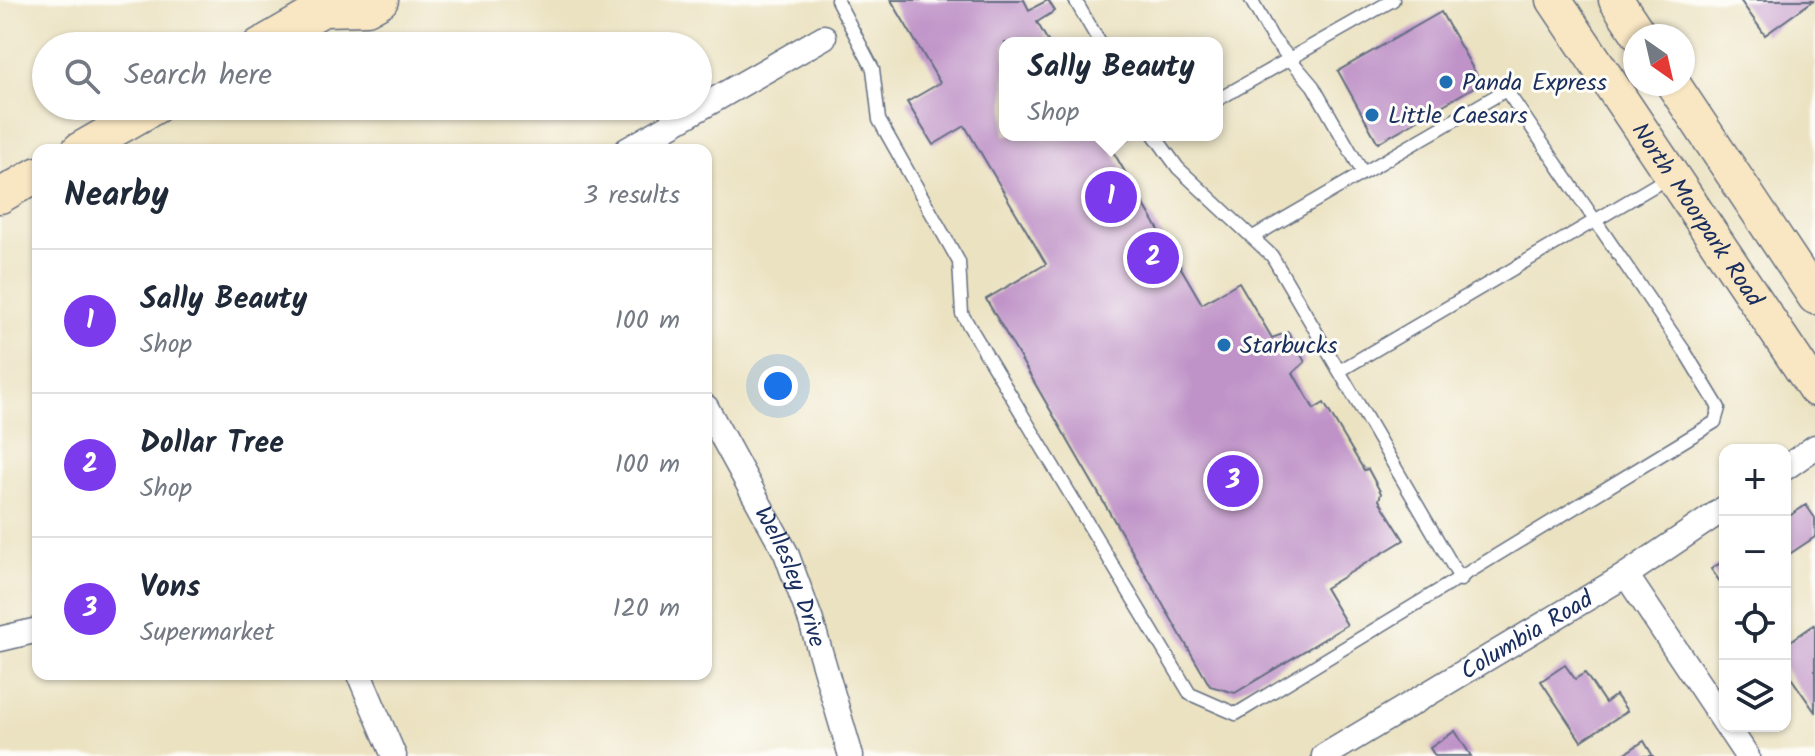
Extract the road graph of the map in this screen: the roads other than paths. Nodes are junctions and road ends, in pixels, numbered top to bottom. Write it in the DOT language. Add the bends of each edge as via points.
graph roads {
  1 [pos="381,0"];
  2 [pos="837,0"];
  3 [pos="1075,0"];
  4 [pos="1251,0"];
  5 [pos="1393,0"];
  6 [pos="1554,0"];
  7 [pos="1616,0"];
  8 [pos="325,5"];
  9 [pos="1632,24"];
  10 [pos="282,32"];
  11 [pos="824,37"];
  12 [pos="1097,37"];
  13 [pos="1291,58"];
  14 [pos="1681,96"];
  15 [pos="1223,97"];
  16 [pos="712,101"];
  17 [pos="132,120"];
  18 [pos="679,120"];
  19 [pos="1160,141"];
  20 [pos="90,144"];
  21 [pos="637,144"];
  22 [pos="1363,173"];
  23 [pos="1671,175"];
  24 [pos="32,177"];
  25 [pos="0,196"];
  26 [pos="1596,220"];
  27 [pos="1253,237"];
  28 [pos="1815,297"];
  29 [pos="1341,370"];
  30 [pos="1815,389"];
  31 [pos="712,418"];
  32 [pos="1815,447"];
  33 [pos="1791,464"];
  34 [pos="1719,512"];
  35 [pos="1626,575"];
  36 [pos="1461,580"];
  37 [pos="32,631"];
  38 [pos="0,639"];
  39 [pos="362,680"];
  40 [pos="1719,714"];
  41 [pos="1731,732"];
  42 [pos="394,756"];
  43 [pos="851,756"];
  44 [pos="1324,756"];
  45 [pos="1747,756"];
  1 -- 8 [label="main road" via="367,8"];
  2 -- 36 [label="lane" via="873,69 879,120 959,262 962,314 1190,694 1236,714"];
  3 -- 12 [label="lane"];
  4 -- 13 [label="lane" via="1273,39"];
  5 -- 13 [label="lane"];
  6 -- 23 [label="main road, North Moorpark Road"];
  7 -- 9 [label="main road"];
  8 -- 10 [label="main road"];
  11 -- 16 [label="street"];
  13 -- 15 [label="lane"];
  13 -- 22 [label="lane"];
  14 -- 28 [label="main road"];
  17 -- 20 [label="main road"];
  18 -- 21 [label="street"];
  19 -- 27 [label="lane" via="1194,184"];
  22 -- 26 [label="lane" via="1506,90"];
  22 -- 27 [label="lane"];
  23 -- 26 [label="lane"];
  23 -- 30 [label="main road, North Moorpark Road"];
  24 -- 25 [label="main road"];
  26 -- 29 [label="lane"];
  26 -- 36 [label="lane" via="1719,408 1715,422"];
  27 -- 29 [label="lane" via="1272,256"];
  29 -- 36 [label="lane"];
  31 -- 43 [label="street, Wellesley Drive" via="786,553"];
  32 -- 33 [label="street"];
  34 -- 35 [label="street, Columbia Road"];
  35 -- 40 [label="street"];
  35 -- 44 [label="street, Columbia Road"];
  37 -- 38 [label="street"];
  39 -- 42 [label="street"];
  41 -- 45 [label="street"];
}
